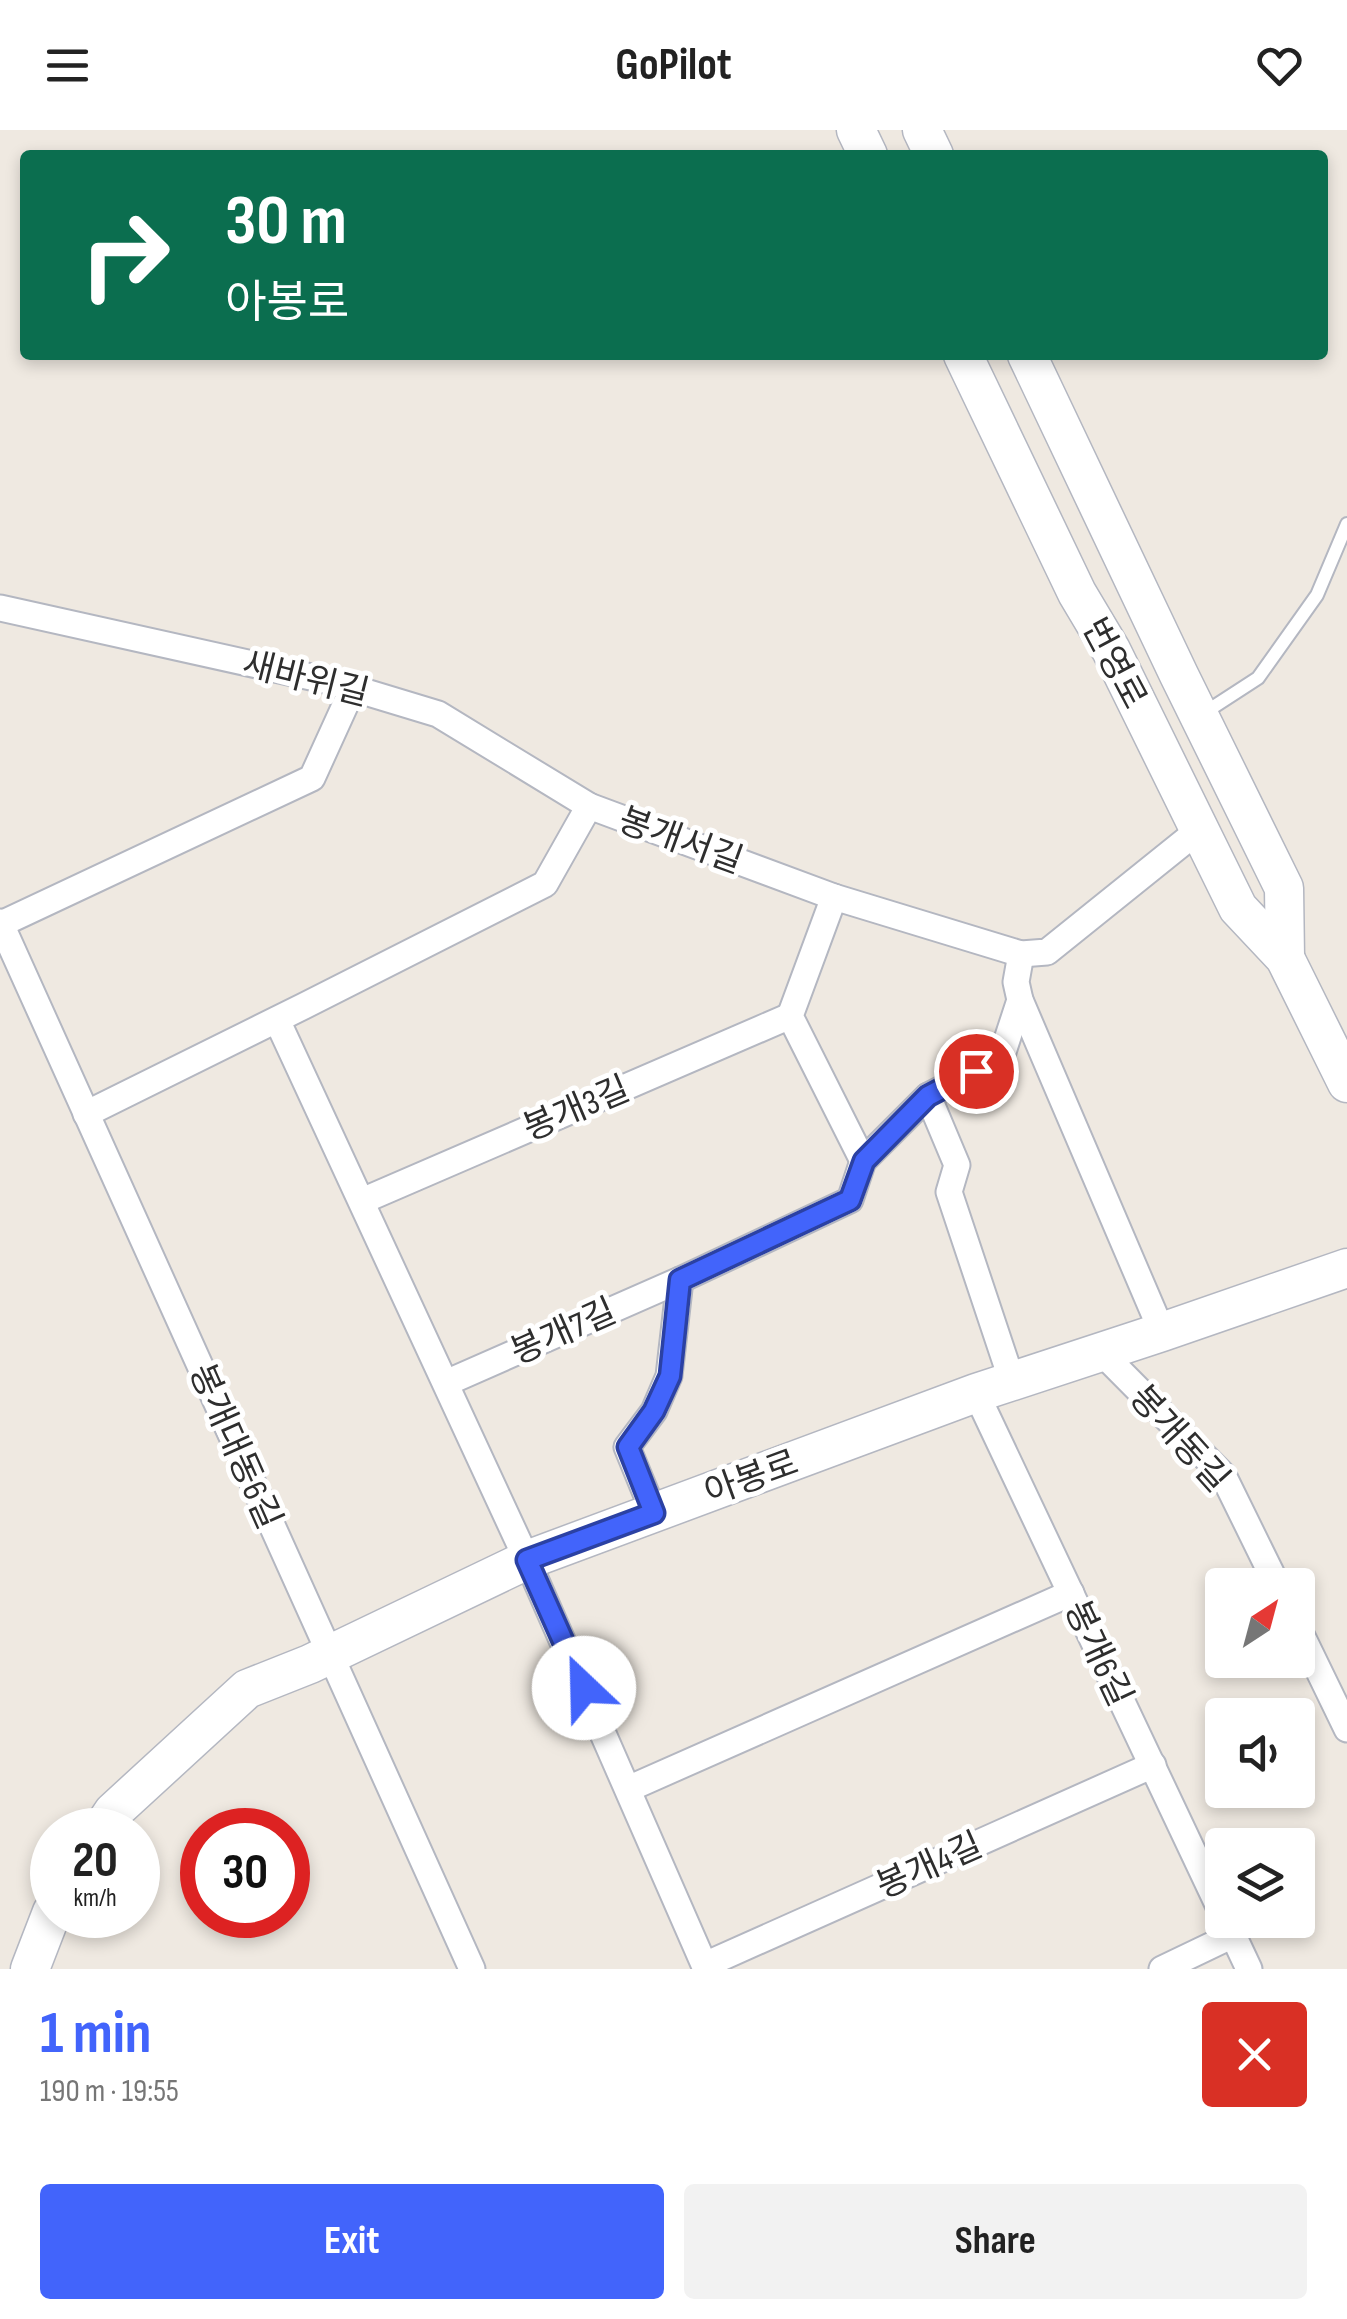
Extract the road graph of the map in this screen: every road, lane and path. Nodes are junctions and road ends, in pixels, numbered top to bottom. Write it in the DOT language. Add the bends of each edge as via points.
graph roads {
  1 [pos="965,360"];
  2 [pos="1030,360"];
  3 [pos="1347,524"];
  4 [pos="0,608"];
  5 [pos="353,688"];
  6 [pos="1200,716"];
  7 [pos="589,806"];
  8 [pos="1200,829"];
  9 [pos="834,897"];
  10 [pos="0,923"];
  11 [pos="1021,954"];
  12 [pos="1285,958"];
  13 [pos="1020,1000"];
  14 [pos="790,1016"];
  15 [pos="277,1020"];
  16 [pos="1347,1083"];
  17 [pos="928,1096"];
  18 [pos="86,1114"];
  19 [pos="864,1161"];
  20 [pos="362,1200"];
  21 [pos="1347,1268"];
  22 [pos="680,1280"];
  23 [pos="1162,1332"];
  24 [pos="1100,1352"];
  25 [pos="446,1383"];
  26 [pos="994,1387"];
  27 [pos="654,1513"];
  28 [pos="527,1560"];
  29 [pos="1269,1568"];
  30 [pos="1071,1593"];
  31 [pos="330,1654"];
  32 [pos="1315,1663"];
  33 [pos="1347,1730"];
  34 [pos="1153,1765"];
  35 [pos="628,1790"];
  36 [pos="117,1808"];
  37 [pos="1205,1876"];
  38 [pos="42,1938"];
  39 [pos="1206,1938"];
  40 [pos="1234,1938"];
  41 [pos="705,1967"];
  42 [pos="30,1969"];
  43 [pos="472,1969"];
  44 [pos="1162,1969"];
  45 [pos="1249,1969"];
  1 -- 8 [label="main road, 번영로"];
  2 -- 6 [label="main road, 번영로"];
  3 -- 6 [label="lane" via="1316,595 1258,678"];
  4 -- 5 [label="street, 새바위길"];
  5 -- 7 [label="street, 새바위길" via="438,714"];
  5 -- 10 [label="street" via="312,778"];
  6 -- 12 [label="main road, 번영로" via="1284,888"];
  7 -- 9 [label="street, 봉개서길"];
  7 -- 15 [label="street, 봉개서길" via="545,884"];
  8 -- 11 [label="street" via="1046,952"];
  8 -- 12 [label="main road, 번영로" via="1238,908"];
  9 -- 11 [label="street, 봉개서길"];
  9 -- 14 [label="street"];
  10 -- 18 [label="street, 봉개대동6길"];
  11 -- 13 [label="street"];
  12 -- 16 [label="main road, 번영로"];
  13 -- 17 [label="street, 봉개7길" via="1000,1058"];
  13 -- 23 [label="street"];
  14 -- 19 [label="street"];
  14 -- 20 [label="street, 봉개3길"];
  15 -- 18 [label="street, 봉개서길"];
  15 -- 20 [label="street"];
  17 -- 19 [label="street, 봉개7길"];
  17 -- 26 [label="street, 봉개6길" via="957,1164 949,1192"];
  18 -- 31 [label="street, 봉개대동6길"];
  19 -- 22 [label="street, 봉개7길" via="850,1200"];
  20 -- 25 [label="street"];
  21 -- 23 [label="main road, 아봉로"];
  22 -- 25 [label="street, 봉개7길"];
  22 -- 27 [label="street, 봉개7길" via="670,1376 628,1447"];
  23 -- 24 [label="main road, 아봉로"];
  24 -- 26 [label="main road, 아봉로"];
  24 -- 29 [label="street, 봉개동길" via="1223,1476"];
  25 -- 28 [label="street"];
  26 -- 27 [label="main road, 아봉로"];
  26 -- 30 [label="street, 봉개6길"];
  27 -- 28 [label="main road, 아봉로"];
  28 -- 31 [label="main road, 아봉로"];
  28 -- 35 [label="street, 봉개4길"];
  30 -- 34 [label="street, 봉개6길"];
  30 -- 35 [label="street"];
  31 -- 36 [label="main road, 아봉로" via="246,1688"];
  31 -- 43 [label="street, 봉개대동6길"];
  32 -- 33 [label="street"];
  34 -- 37 [label="street, 봉개6길"];
  34 -- 41 [label="street, 봉개4길"];
  35 -- 41 [label="street, 봉개4길"];
  38 -- 42 [label="main road"];
  39 -- 44 [label="street"];
  40 -- 45 [label="street, 봉개6길"];
}
